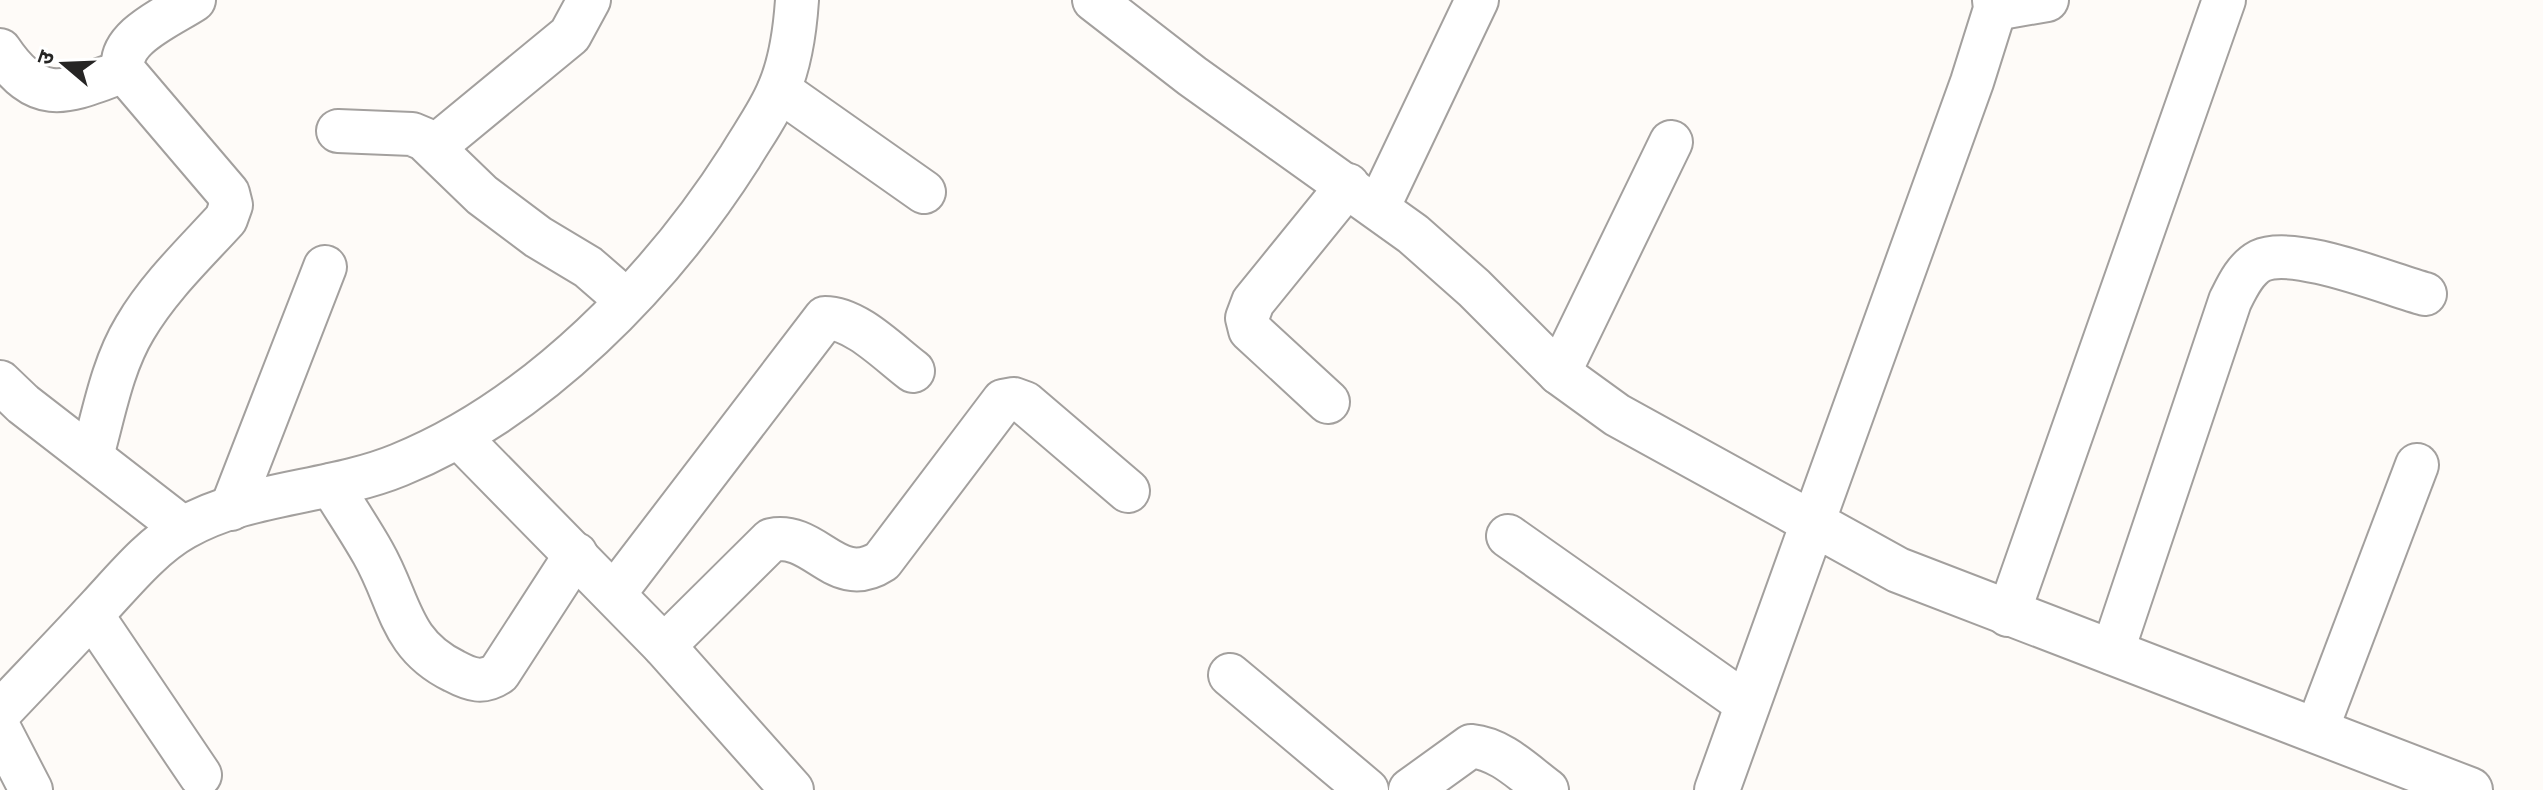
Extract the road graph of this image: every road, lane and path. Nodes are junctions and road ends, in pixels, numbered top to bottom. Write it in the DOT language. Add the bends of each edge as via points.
graph roads {
  1 [pos="194,0"];
  2 [pos="589,0"];
  3 [pos="797,0"];
  4 [pos="1477,0"];
  5 [pos="2047,0"];
  6 [pos="2224,0"];
  7 [pos="1096,1"];
  8 [pos="1995,4"];
  9 [pos="0,50"];
  10 [pos="124,71"];
  11 [pos="779,90"];
  12 [pos="338,131"];
  13 [pos="1671,142"];
  14 [pos="434,147"];
  15 [pos="924,192"];
  16 [pos="1363,197"];
  17 [pos="325,267"];
  18 [pos="2425,294"];
  19 [pos="626,300"];
  20 [pos="913,371"];
  21 [pos="1559,373"];
  22 [pos="0,382"];
  23 [pos="1328,402"];
  24 [pos="460,438"];
  25 [pos="92,456"];
  26 [pos="2417,465"];
  27 [pos="331,485"];
  28 [pos="1128,491"];
  29 [pos="231,509"];
  30 [pos="1813,523"];
  31 [pos="183,528"];
  32 [pos="1508,536"];
  33 [pos="576,554"];
  34 [pos="614,594"];
  35 [pos="92,615"];
  36 [pos="2008,615"];
  37 [pos="664,646"];
  38 [pos="2112,653"];
  39 [pos="1230,675"];
  40 [pos="1748,705"];
  41 [pos="0,712"];
  42 [pos="2317,729"];
  43 [pos="0,730"];
  44 [pos="200,775"];
  45 [pos="31,790"];
  46 [pos="792,790"];
  47 [pos="1367,790"];
  48 [pos="1410,790"];
  49 [pos="1547,790"];
  50 [pos="1717,790"];
  51 [pos="2470,790"];
  1 -- 10 [label="street" via="126,48 121,59"];
  2 -- 14 [label="street" via="570,35"];
  3 -- 11 [label="street"];
  4 -- 16 [label="street"];
  5 -- 8 [label="street"];
  6 -- 36 [label="street"];
  7 -- 16 [label="street"];
  8 -- 30 [label="street"];
  9 -- 10 [label="street" via="29,84 49,92 74,90"];
  10 -- 25 [label="street" via="228,193 231,205 226,219 135,328 116,368"];
  11 -- 15 [label="street"];
  11 -- 19 [label="street" via="702,216"];
  12 -- 14 [label="street" via="412,134"];
  13 -- 21 [label="street"];
  14 -- 19 [label="street" via="502,211 588,267"];
  16 -- 21 [label="street" via="1474,288"];
  16 -- 23 [label="street" via="1253,302 1247,318 1250,330"];
  17 -- 29 [label="street"];
  18 -- 38 [label="street" via="2280,257 2260,262 2244,275 2230,301"];
  19 -- 24 [label="street" via="526,390"];
  20 -- 34 [label="street" via="850,325 825,318"];
  21 -- 30 [label="street" via="1617,415"];
  22 -- 25 [label="street"];
  24 -- 27 [label="street" via="396,467"];
  24 -- 33 [label="street"];
  25 -- 31 [label="street"];
  26 -- 42 [label="street"];
  27 -- 29 [label="street"];
  27 -- 33 [label="street" via="373,552 413,641 436,662 477,680 499,673"];
  28 -- 37 [label="street" via="1025,403 1003,401 882,561 867,571 851,571 800,543 784,537 771,540"];
  29 -- 31 [label="street"];
  30 -- 36 [label="street" via="1898,570"];
  30 -- 40 [label="street"];
  31 -- 35 [label="street"];
  32 -- 40 [label="street"];
  33 -- 34 [label="street"];
  34 -- 37 [label="street"];
  35 -- 41 [label="street"];
  35 -- 44 [label="street"];
  36 -- 38 [label="street"];
  37 -- 46 [label="street"];
  38 -- 42 [label="street"];
  39 -- 47 [label="street"];
  40 -- 50 [label="street"];
  42 -- 51 [label="street"];
  43 -- 45 [label="street"];
  48 -- 49 [label="street" via="1471,746 1503,756"];
}
